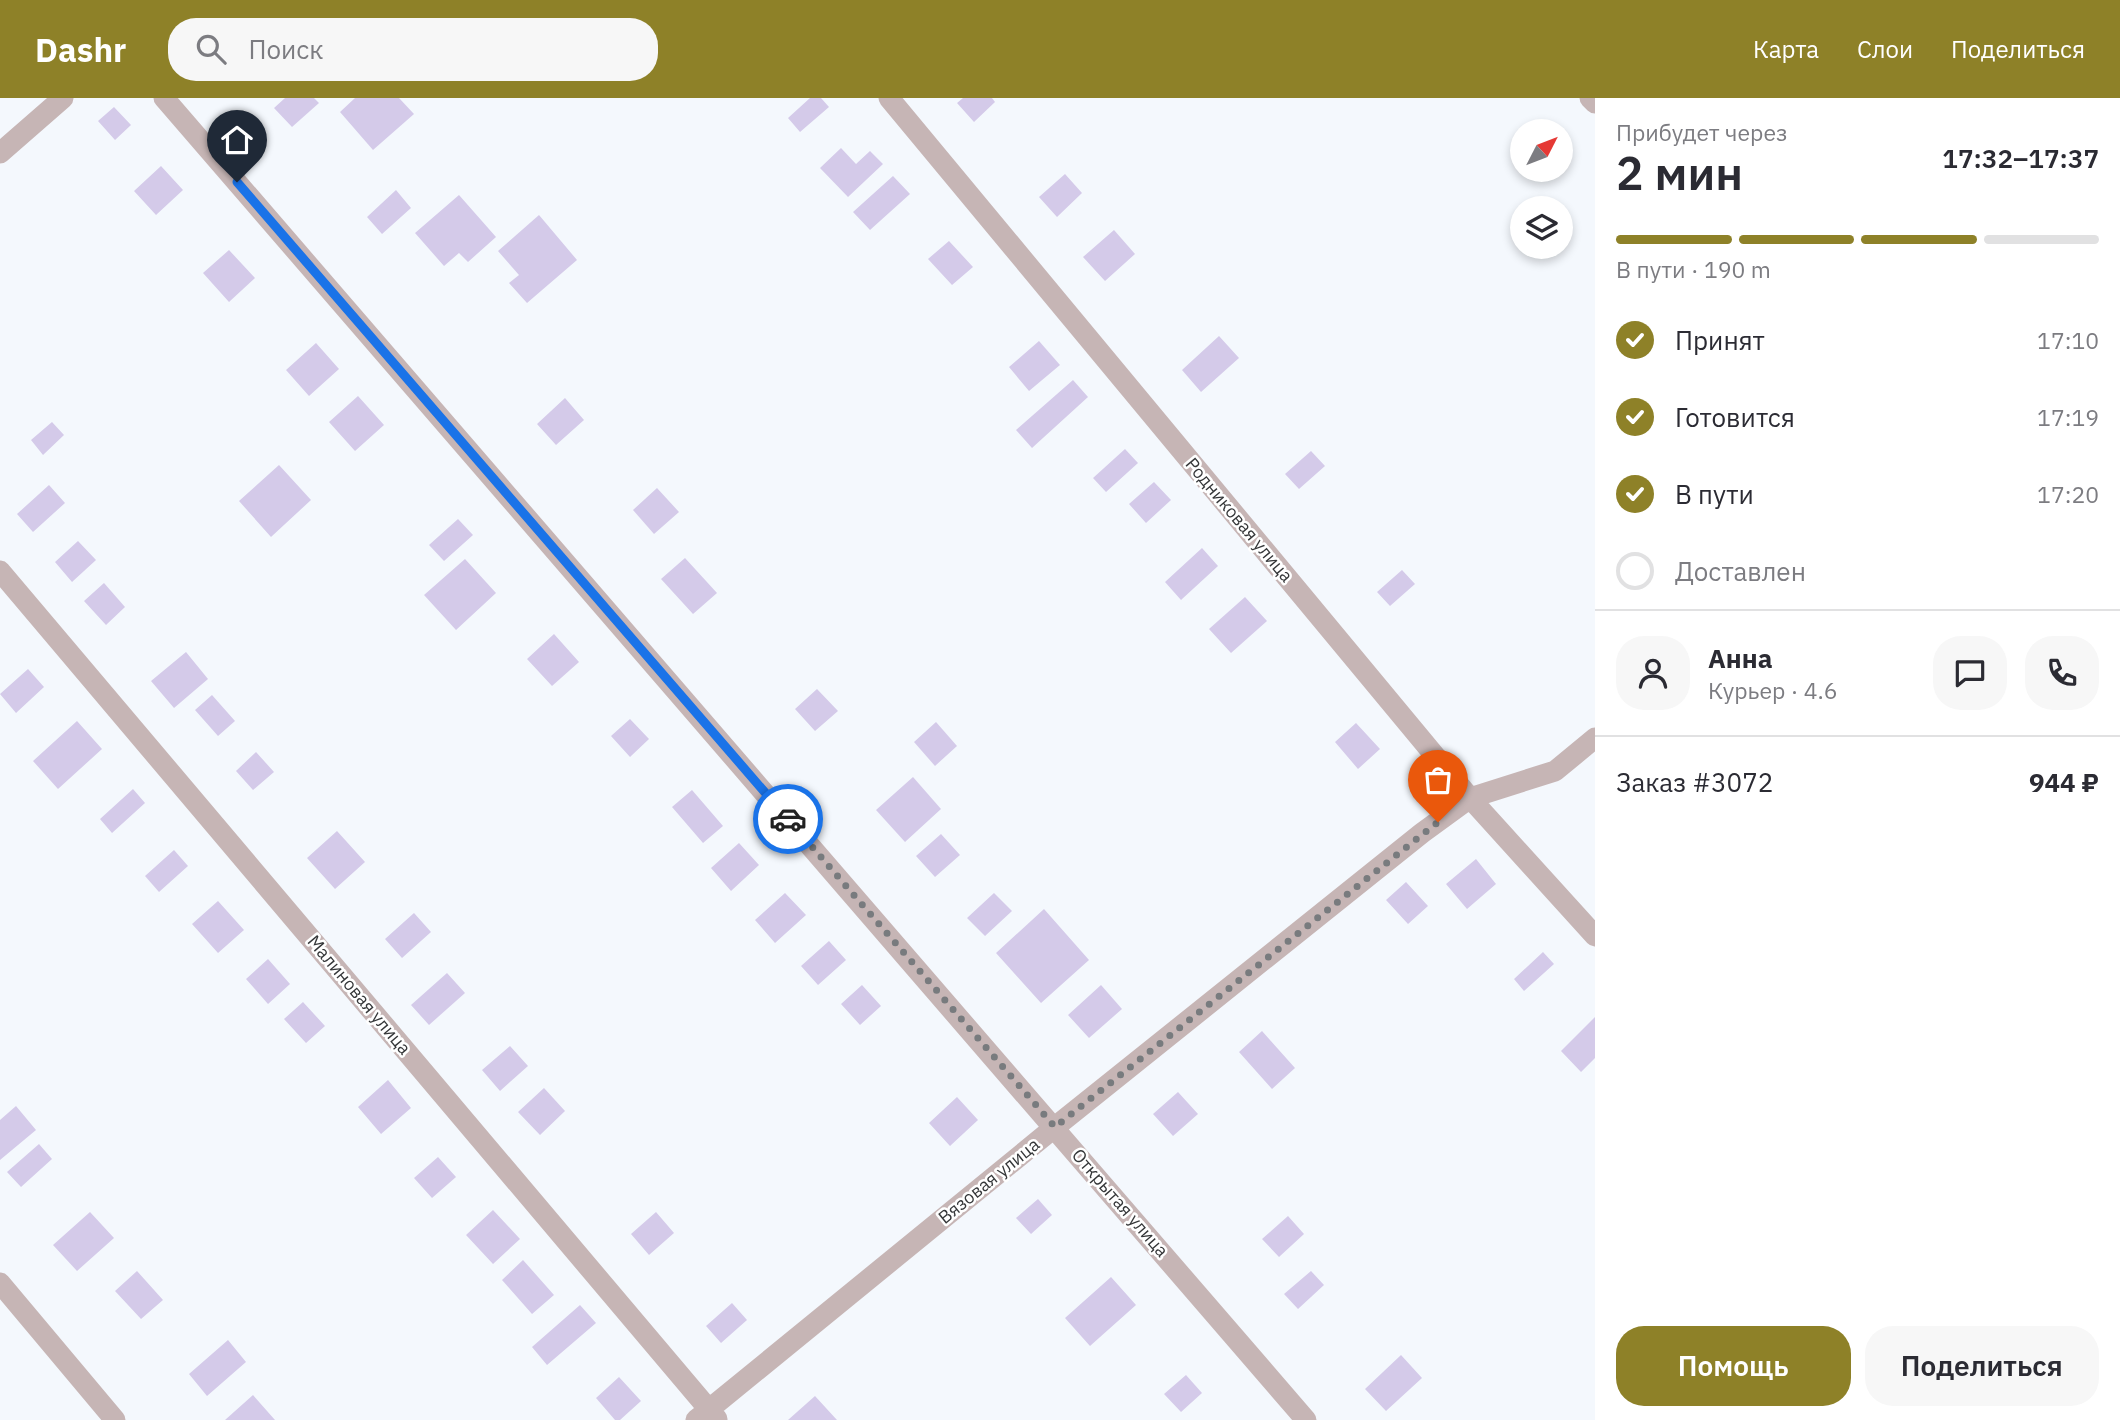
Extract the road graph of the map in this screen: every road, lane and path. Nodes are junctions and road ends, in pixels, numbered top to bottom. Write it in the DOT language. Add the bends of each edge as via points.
graph roads {
  1 [pos="63,98"];
  2 [pos="164,98"];
  3 [pos="889,98"];
  4 [pos="1590,98"];
  5 [pos="1595,103"];
  6 [pos="0,153"];
  7 [pos="0,571"];
  8 [pos="1595,737"];
  9 [pos="1470,798"];
  10 [pos="1595,936"];
  11 [pos="1055,1127"];
  12 [pos="0,1283"];
  13 [pos="707,1416"];
  14 [pos="115,1420"];
  15 [pos="1306,1420"];
  1 -- 6 [label="street"];
  2 -- 11 [label="street, Открытая улица"];
  3 -- 9 [label="street, Родниковая улица"];
  4 -- 5 [label="street"];
  7 -- 13 [label="street, Малиновая улица"];
  8 -- 9 [label="street, Вязовая улица" via="1555,771"];
  9 -- 10 [label="street, Родниковая улица"];
  9 -- 11 [label="street, Вязовая улица"];
  11 -- 13 [label="street, Вязовая улица"];
  11 -- 15 [label="street, Открытая улица"];
  12 -- 14 [label="street"];
}
